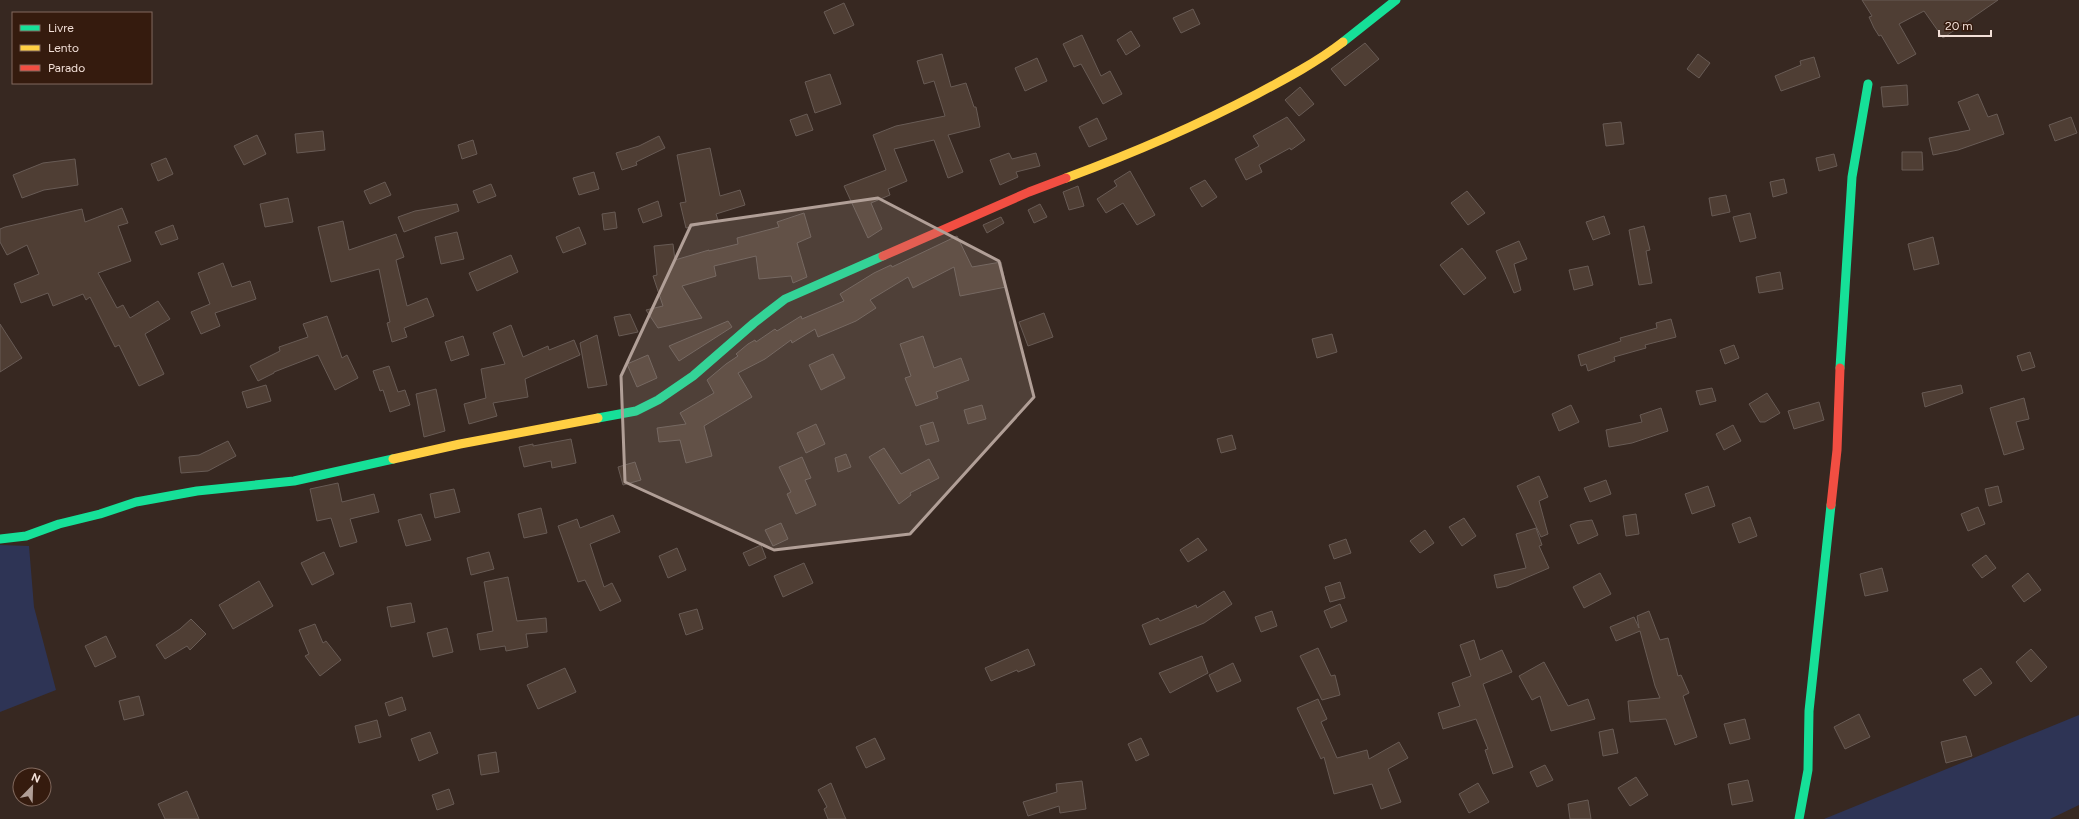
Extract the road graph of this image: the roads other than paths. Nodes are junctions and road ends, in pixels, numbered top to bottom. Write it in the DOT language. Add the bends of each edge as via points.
graph roads {
  1 [pos="1396,0"];
  2 [pos="1868,84"];
  3 [pos="0,539"];
  4 [pos="1799,819"];
  1 -- 3 [label="street" via="1336,48 1287,78 1219,114 1097,167 1029,192 785,299 769,309 691,376 661,398 636,411 460,444 294,481 197,491 136,502 26,536"];
  2 -- 4 [label="street" via="1852,177 1842,313 1837,450 1809,711 1808,770"];
}
